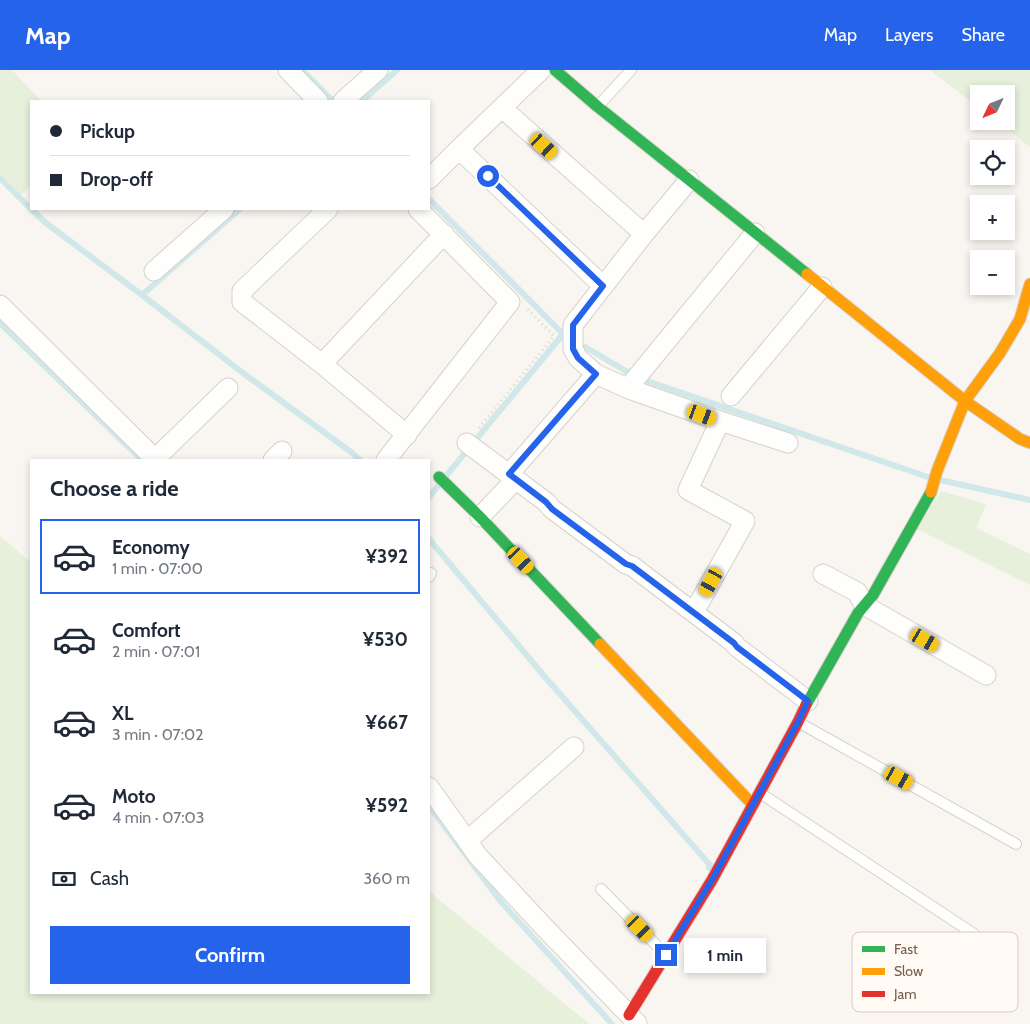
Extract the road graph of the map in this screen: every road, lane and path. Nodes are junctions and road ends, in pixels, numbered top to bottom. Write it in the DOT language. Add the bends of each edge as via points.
graph roads {
  1 [pos="288,70"];
  2 [pos="378,70"];
  3 [pos="555,70"];
  4 [pos="631,70"];
  5 [pos="539,72"];
  6 [pos="317,100"];
  7 [pos="344,100"];
  8 [pos="598,107"];
  9 [pos="502,108"];
  10 [pos="459,149"];
  11 [pos="430,178"];
  12 [pos="689,180"];
  13 [pos="223,210"];
  14 [pos="327,210"];
  15 [pos="419,210"];
  16 [pos="755,233"];
  17 [pos="444,234"];
  18 [pos="644,234"];
  19 [pos="154,271"];
  20 [pos="1030,284"];
  21 [pos="603,286"];
  22 [pos="822,287"];
  23 [pos="510,302"];
  24 [pos="0,305"];
  25 [pos="322,364"];
  26 [pos="596,374"];
  27 [pos="635,381"];
  28 [pos="228,388"];
  29 [pos="732,396"];
  30 [pos="965,401"];
  31 [pos="720,421"];
  32 [pos="406,435"];
  33 [pos="788,443"];
  34 [pos="1030,443"];
  35 [pos="470,445"];
  36 [pos="154,459"];
  37 [pos="156,459"];
  38 [pos="387,459"];
  39 [pos="441,479"];
  40 [pos="511,481"];
  41 [pos="480,517"];
  42 [pos="823,574"];
  43 [pos="864,605"];
  44 [pos="694,612"];
  45 [pos="986,675"];
  46 [pos="808,701"];
  47 [pos="798,722"];
  48 [pos="574,747"];
  49 [pos="430,788"];
  50 [pos="759,792"];
  51 [pos="752,805"];
  52 [pos="467,841"];
  53 [pos="1016,844"];
  54 [pos="601,888"];
  55 [pos="971,932"];
  56 [pos="666,955"];
  57 [pos="633,1019"];
  1 -- 6 [label="street"];
  2 -- 7 [label="street"];
  3 -- 8 [label="street"];
  4 -- 8 [label="lane"];
  5 -- 9 [label="street"];
  8 -- 12 [label="street"];
  9 -- 10 [label="street"];
  9 -- 18 [label="street"];
  10 -- 11 [label="street"];
  10 -- 21 [label="street"];
  12 -- 16 [label="street"];
  12 -- 18 [label="street"];
  13 -- 19 [label="street"];
  14 -- 25 [label="street" via="242,291 242,302"];
  15 -- 17 [label="street"];
  16 -- 22 [label="street"];
  16 -- 27 [label="street"];
  17 -- 23 [label="street"];
  17 -- 25 [label="street"];
  18 -- 21 [label="street"];
  20 -- 30 [label="street" via="1020,319"];
  21 -- 26 [label="street" via="573,325 578,358"];
  22 -- 29 [label="street"];
  22 -- 30 [label="street"];
  23 -- 32 [label="street"];
  23 -- 35 [label="path" via="520,303 554,336"];
  24 -- 36 [label="street"];
  25 -- 32 [label="street"];
  26 -- 27 [label="street"];
  26 -- 40 [label="street"];
  27 -- 31 [label="street"];
  28 -- 37 [label="street"];
  30 -- 34 [label="street"];
  30 -- 43 [label="street" via="937,470 931,494 873,595"];
  31 -- 33 [label="street"];
  31 -- 44 [label="street" via="688,490 745,521"];
  32 -- 38 [label="street"];
  35 -- 40 [label="street"];
  39 -- 41 [label="street"];
  40 -- 41 [label="street"];
  40 -- 44 [label="street" via="546,502"];
  41 -- 51 [label="street"];
  42 -- 43 [label="street" via="857,592"];
  43 -- 45 [label="street"];
  43 -- 46 [label="street"];
  44 -- 46 [label="street"];
  46 -- 47 [label="street"];
  47 -- 50 [label="street"];
  47 -- 53 [label="lane"];
  48 -- 52 [label="street"];
  49 -- 52 [label="street"];
  50 -- 51 [label="street"];
  50 -- 55 [label="lane"];
  51 -- 56 [label="street" via="712,880"];
  52 -- 57 [label="street"];
  54 -- 56 [label="lane"];
  56 -- 57 [label="street"];
}
